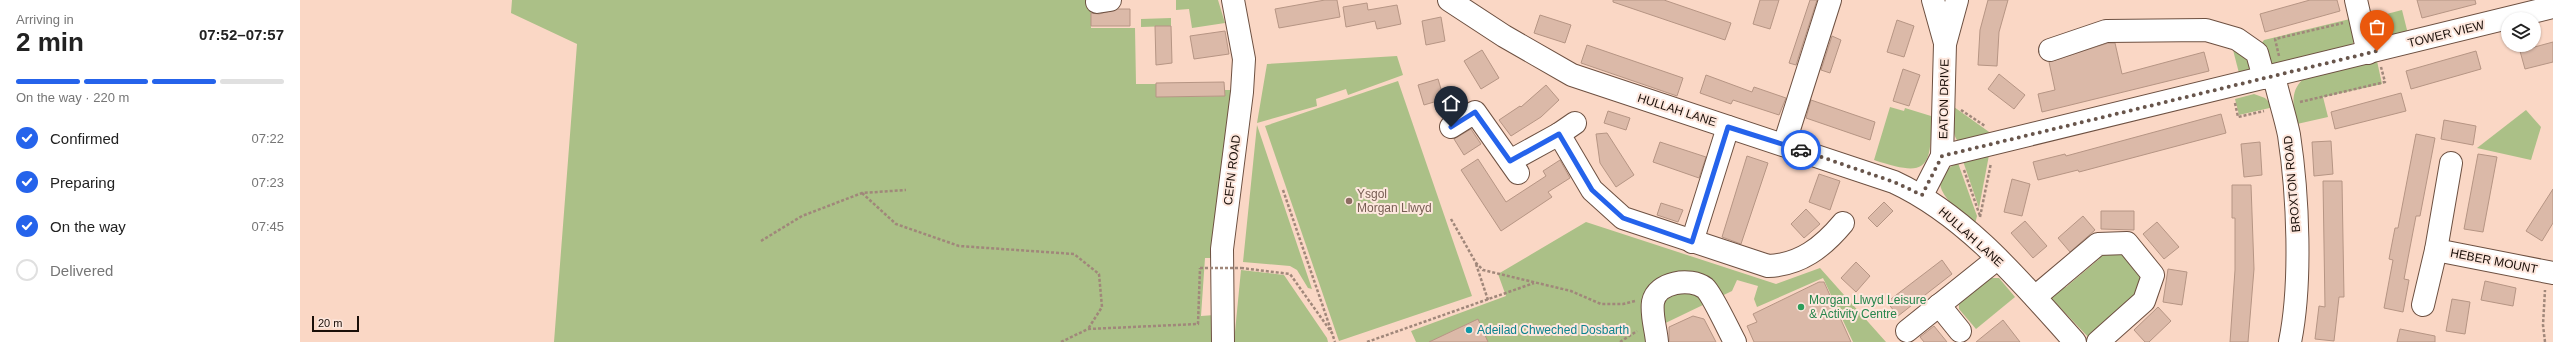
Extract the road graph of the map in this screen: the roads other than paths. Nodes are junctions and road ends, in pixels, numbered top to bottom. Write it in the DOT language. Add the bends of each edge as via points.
graph roads {
  1 [pos="1233,0"];
  2 [pos="1449,0"];
  3 [pos="1830,0"];
  4 [pos="1933,0"];
  5 [pos="1957,0"];
  6 [pos="2553,7"];
  7 [pos="2358,9"];
  8 [pos="1945,44"];
  9 [pos="2050,50"];
  10 [pos="2372,52"];
  11 [pos="2274,76"];
  12 [pos="1451,127"];
  13 [pos="1728,127"];
  14 [pos="1784,145"];
  15 [pos="1950,154"];
  16 [pos="2451,163"];
  17 [pos="1922,195"];
  18 [pos="1838,236"];
  19 [pos="1692,242"];
  20 [pos="2436,250"];
  21 [pos="1997,259"];
  22 [pos="2550,278"];
  23 [pos="2035,298"];
  24 [pos="1939,305"];
  25 [pos="2423,305"];
  26 [pos="1907,331"];
  27 [pos="1960,331"];
  28 [pos="1223,342"];
  29 [pos="1657,342"];
  30 [pos="1735,342"];
  31 [pos="2075,342"];
  32 [pos="2098,342"];
  33 [pos="2290,342"];
  1 -- 28 [label="street, CEFN ROAD" via="1244,59 1222,249"];
  2 -- 13 [label="street, HULLAH LANE" via="1504,36 1572,75"];
  3 -- 14 [label="street"];
  4 -- 8 [label="street"];
  5 -- 8 [label="street, EATON DRIVE"];
  6 -- 10 [label="street, TOWER VIEW"];
  7 -- 10 [label="street"];
  8 -- 15 [label="street, EATON DRIVE" via="1944,98"];
  9 -- 11 [label="street, BROXTON ROAD" via="2106,31 2206,30 2237,39 2258,53"];
  10 -- 11 [label="street, TOWER VIEW"];
  11 -- 15 [label="street, TOWER VIEW"];
  11 -- 33 [label="street, BROXTON ROAD" via="2288,135 2297,216 2296,299"];
  12 -- 19 [label="street" via="1475,112 1514,167 1567,128 1592,190 1623,218"];
  13 -- 14 [label="street, HULLAH LANE"];
  13 -- 19 [label="street"];
  14 -- 17 [label="street, HULLAH LANE" via="1894,182"];
  15 -- 17 [label="street, EATON DRIVE"];
  16 -- 20 [label="street, HEBER MOUNT"];
  17 -- 21 [label="street, HULLAH LANE"];
  18 -- 19 [label="street" via="1796,262 1768,266"];
  20 -- 22 [label="street, HEBER MOUNT"];
  20 -- 25 [label="street, HEBER MOUNT"];
  21 -- 23 [label="street, HULLAH LANE"];
  21 -- 24 [label="street"];
  23 -- 31 [label="street, HULLAH LANE"];
  23 -- 32 [label="street" via="2098,244 2127,243 2153,275 2144,301"];
  24 -- 26 [label="street"];
  24 -- 27 [label="street"];
  29 -- 30 [label="street" via="1652,311 1654,300 1660,291 1679,282 1694,282 1706,289"];
}
